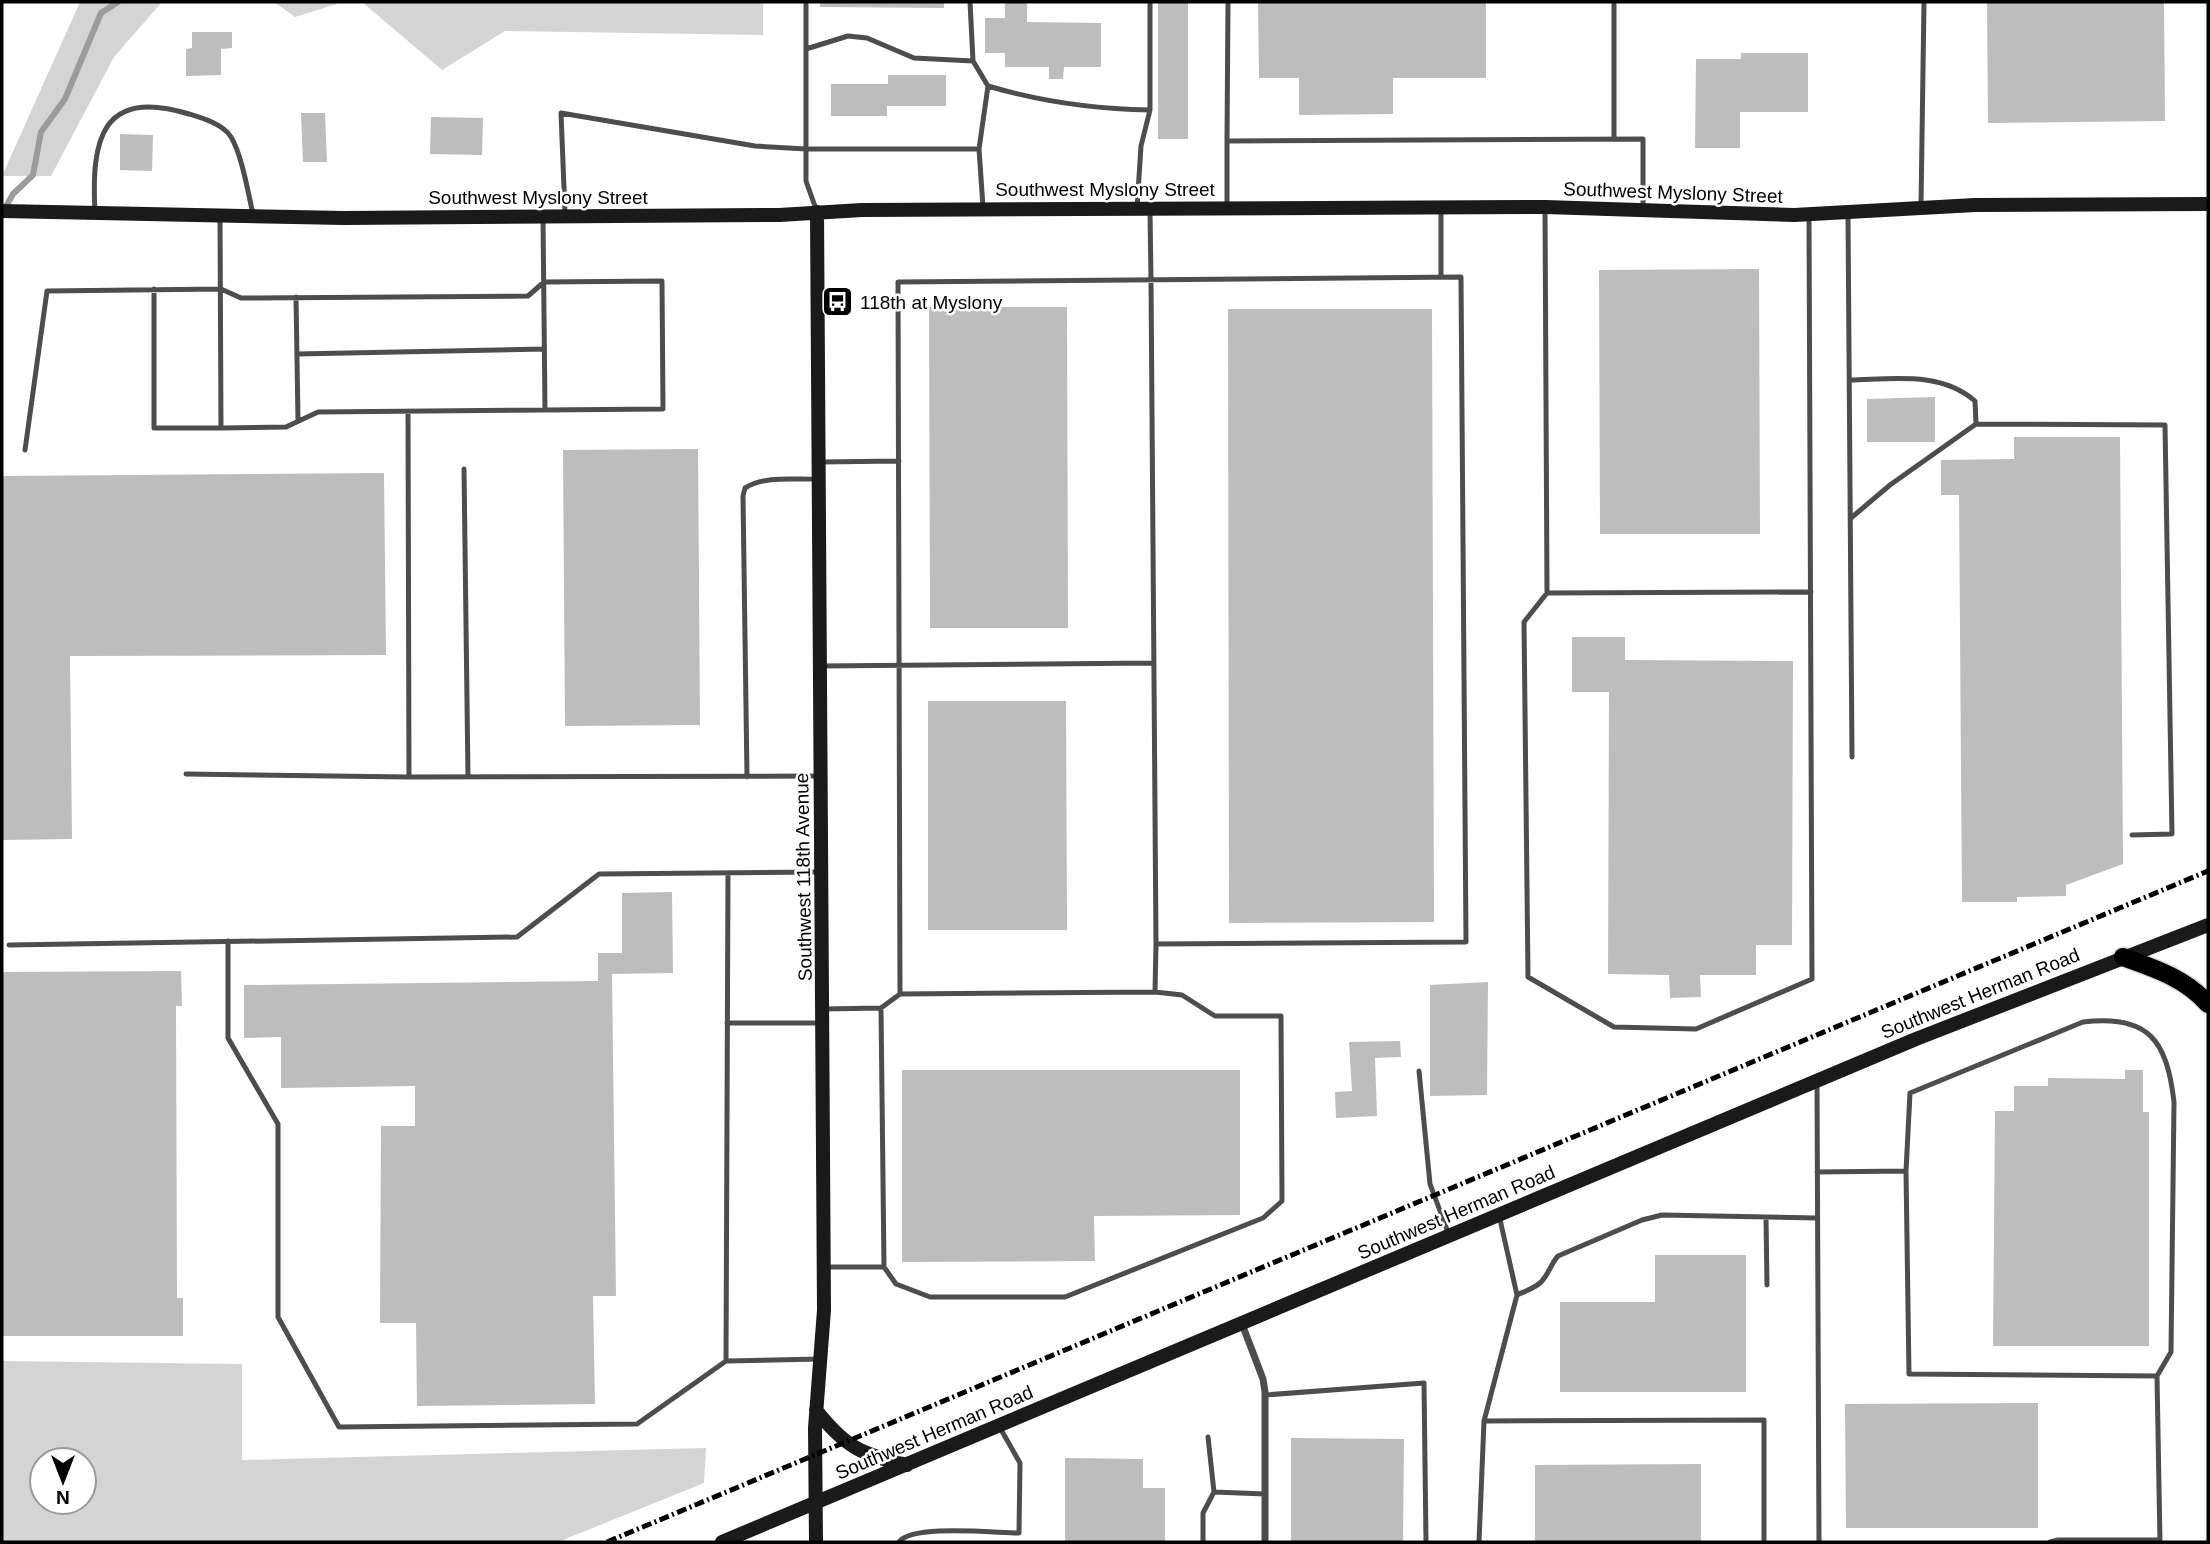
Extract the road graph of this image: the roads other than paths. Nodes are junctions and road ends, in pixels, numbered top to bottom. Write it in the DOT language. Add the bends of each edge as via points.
graph roads {
  1 [pos="806,2"];
  2 [pos="970,2"];
  3 [pos="1150,2"];
  4 [pos="1228,2"];
  5 [pos="1614,2"];
  6 [pos="1924,2"];
  7 [pos="806,49"];
  8 [pos="972,61"];
  9 [pos="988,86"];
  10 [pos="1150,110"];
  11 [pos="1615,139"];
  12 [pos="1227,141"];
  13 [pos="806,149"];
  14 [pos="979,149"];
  15 [pos="2208,204"];
  16 [pos="1441,207"];
  17 [pos="1545,207"];
  18 [pos="1144,208"];
  19 [pos="1227,208"];
  20 [pos="1921,208"];
  21 [pos="983,209"];
  22 [pos="2,211"];
  23 [pos="1643,211"];
  24 [pos="95,212"];
  25 [pos="817,212"];
  26 [pos="1848,212"];
  27 [pos="220,214"];
  28 [pos="253,214"];
  29 [pos="1809,214"];
  30 [pos="543,216"];
  31 [pos="565,216"];
  32 [pos="1441,277"];
  33 [pos="1151,280"];
  34 [pos="544,282"];
  35 [pos="154,289"];
  36 [pos="220,289"];
  37 [pos="296,298"];
  38 [pos="544,349"];
  39 [pos="297,354"];
  40 [pos="1850,380"];
  41 [pos="408,411"];
  42 [pos="545,411"];
  43 [pos="299,421"];
  44 [pos="1976,424"];
  45 [pos="221,428"];
  46 [pos="25,450"];
  47 [pos="899,461"];
  48 [pos="818,462"];
  49 [pos="464,469"];
  50 [pos="818,479"];
  51 [pos="1851,518"];
  52 [pos="1811,592"];
  53 [pos="1548,593"];
  54 [pos="1154,663"];
  55 [pos="900,665"];
  56 [pos="820,666"];
  57 [pos="1852,757"];
  58 [pos="186,774"];
  59 [pos="821,776"];
  60 [pos="409,777"];
  61 [pos="468,777"];
  62 [pos="747,777"];
  63 [pos="2132,835"];
  64 [pos="822,872"];
  65 [pos="728,873"];
  66 [pos="2208,925"];
  67 [pos="228,941"];
  68 [pos="1156,944"];
  69 [pos="9,945"];
  70 [pos="2123,957"];
  71 [pos="1155,992"];
  72 [pos="900,994"];
  73 [pos="2208,1004"];
  74 [pos="881,1008"];
  75 [pos="823,1016"];
  76 [pos="727,1023"];
  77 [pos="1419,1071"];
  78 [pos="1817,1081"];
  79 [pos="1906,1171"];
  80 [pos="1816,1172"];
  81 [pos="1499,1215"];
  82 [pos="1766,1217"];
  83 [pos="1817,1218"];
  84 [pos="1449,1236"];
  85 [pos="824,1267"];
  86 [pos="884,1267"];
  87 [pos="1767,1285"];
  88 [pos="1517,1295"];
  89 [pos="1242,1324"];
  90 [pos="820,1359"];
  91 [pos="726,1362"];
  92 [pos="2157,1376"];
  93 [pos="1265,1395"];
  94 [pos="816,1410"];
  95 [pos="1485,1421"];
  96 [pos="999,1426"];
  97 [pos="1208,1437"];
  98 [pos="907,1465"];
  99 [pos="1214,1492"];
  100 [pos="1265,1494"];
  101 [pos="816,1502"];
  102 [pos="2160,1541"];
  103 [pos="722,1542"];
  104 [pos="816,1542"];
  105 [pos="899,1542"];
  106 [pos="1203,1542"];
  107 [pos="1265,1542"];
  108 [pos="1426,1542"];
  109 [pos="1479,1542"];
  110 [pos="1764,1542"];
  111 [pos="1819,1542"];
  112 [pos="2050,1542"];
  1 -- 7 [label="lane"];
  2 -- 8 [label="lane"];
  3 -- 10 [label="lane"];
  4 -- 12 [label="lane"];
  5 -- 11 [label="lane"];
  6 -- 20 [label="lane"];
  7 -- 8 [label="lane" via="848,36 867,38 914,58"];
  7 -- 13 [label="lane"];
  8 -- 9 [label="lane"];
  9 -- 10 [label="lane" via="1029,98 1100,109"];
  9 -- 14 [label="lane"];
  10 -- 18 [label="lane" via="1141,146"];
  11 -- 12 [label="lane"];
  11 -- 23 [label="lane" via="1643,139"];
  12 -- 19 [label="lane"];
  13 -- 14 [label="lane"];
  13 -- 25 [label="lane" via="806,181"];
  13 -- 31 [label="lane" via="755,146 561,113"];
  14 -- 21 [label="lane"];
  15 -- 20 [label="street, Southwest Myslony Street"];
  16 -- 17 [label="street, Southwest Myslony Street"];
  16 -- 19 [label="street, Southwest Myslony Street"];
  16 -- 32 [label="lane"];
  17 -- 23 [label="street, Southwest Myslony Street"];
  17 -- 53 [label="lane"];
  18 -- 19 [label="street, Southwest Myslony Street"];
  18 -- 21 [label="street, Southwest Myslony Street"];
  18 -- 33 [label="lane"];
  20 -- 26 [label="street, Southwest Myslony Street"];
  21 -- 25 [label="street, Southwest Myslony Street"];
  22 -- 24 [label="street, Southwest Myslony Street"];
  23 -- 29 [label="street, Southwest Myslony Street"];
  24 -- 27 [label="street, Southwest Myslony Street"];
  24 -- 28 [label="lane" via="93,179 101,135 116,116 134,106 165,107 203,118 224,130 231,137 246,180"];
  25 -- 31 [label="street, Southwest Myslony Street"];
  25 -- 48 [label="street, Southwest 118th Avenue"];
  26 -- 29 [label="street, Southwest Myslony Street"];
  26 -- 40 [label="lane"];
  27 -- 28 [label="street, Southwest Myslony Street"];
  27 -- 36 [label="lane"];
  28 -- 30 [label="street, Southwest Myslony Street"];
  29 -- 52 [label="lane"];
  30 -- 31 [label="street, Southwest Myslony Street"];
  30 -- 34 [label="lane"];
  32 -- 33 [label="lane"];
  32 -- 68 [label="lane" via="1461,277 1466,942"];
  33 -- 47 [label="lane" via="898,282"];
  33 -- 54 [label="lane"];
  34 -- 37 [label="lane" via="528,296"];
  34 -- 38 [label="lane"];
  34 -- 42 [label="lane" via="662,281 663,396 663,409"];
  35 -- 36 [label="lane"];
  35 -- 45 [label="lane" via="154,428"];
  35 -- 46 [label="lane" via="47,291"];
  36 -- 37 [label="lane" via="241,298"];
  36 -- 45 [label="lane"];
  37 -- 39 [label="lane"];
  38 -- 39 [label="lane"];
  38 -- 42 [label="lane"];
  39 -- 43 [label="lane"];
  40 -- 44 [label="lane" via="1943,382 1975,401"];
  40 -- 51 [label="lane"];
  41 -- 42 [label="lane"];
  41 -- 43 [label="lane" via="318,412"];
  41 -- 60 [label="lane"];
  43 -- 45 [label="lane" via="286,427"];
  44 -- 51 [label="lane"];
  44 -- 63 [label="lane" via="2165,425 2172,834"];
  47 -- 48 [label="lane"];
  47 -- 55 [label="lane"];
  48 -- 50 [label="street, Southwest 118th Avenue"];
  49 -- 61 [label="lane"];
  50 -- 56 [label="street, Southwest 118th Avenue"];
  50 -- 62 [label="lane" via="755,482 745,488 743,496"];
  51 -- 57 [label="lane"];
  52 -- 53 [label="lane"];
  52 -- 53 [label="lane" via="1812,979 1696,1029 1614,1027 1528,977 1524,622"];
  54 -- 55 [label="lane"];
  54 -- 68 [label="lane"];
  55 -- 56 [label="lane"];
  55 -- 72 [label="lane"];
  56 -- 59 [label="street, Southwest 118th Avenue"];
  58 -- 60 [label="lane"];
  59 -- 62 [label="lane"];
  59 -- 64 [label="street, Southwest 118th Avenue"];
  60 -- 61 [label="lane"];
  61 -- 62 [label="lane"];
  64 -- 65 [label="lane"];
  64 -- 75 [label="street, Southwest 118th Avenue"];
  65 -- 67 [label="lane" via="599,874 517,937"];
  65 -- 76 [label="lane"];
  66 -- 70 [label="street, Southwest Herman Road"];
  67 -- 69 [label="lane"];
  67 -- 91 [label="lane" via="228,1038 278,1124 278,1317 339,1427 637,1424"];
  68 -- 71 [label="lane"];
  70 -- 73 [label="main road" via="2180,980"];
  70 -- 78 [label="street, Southwest Herman Road"];
  71 -- 72 [label="lane"];
  71 -- 86 [label="lane" via="1182,995 1215,1017 1281,1016 1282,1201 1263,1218 1065,1297 930,1297 896,1284"];
  72 -- 74 [label="lane"];
  74 -- 75 [label="lane"];
  74 -- 86 [label="lane"];
  75 -- 76 [label="lane"];
  75 -- 85 [label="street, Southwest 118th Avenue"];
  76 -- 91 [label="lane"];
  77 -- 84 [label="lane" via="1430,1184"];
  78 -- 80 [label="lane"];
  78 -- 81 [label="street, Southwest Herman Road"];
  79 -- 80 [label="lane"];
  79 -- 92 [label="lane" via="1909,1374"];
  79 -- 92 [label="lane" via="1910,1093 2083,1021 2108,1018 2142,1028 2157,1042 2171,1073 2174,1102 2171,1352"];
  80 -- 83 [label="lane"];
  81 -- 84 [label="street, Southwest Herman Road"];
  81 -- 88 [label="lane"];
  82 -- 83 [label="lane"];
  82 -- 87 [label="lane"];
  82 -- 88 [label="lane" via="1662,1215 1642,1220 1558,1256 1537,1286"];
  83 -- 111 [label="lane"];
  84 -- 89 [label="street, Southwest Herman Road"];
  85 -- 86 [label="lane"];
  85 -- 90 [label="street, Southwest 118th Avenue"];
  88 -- 95 [label="lane"];
  89 -- 93 [label="street"];
  89 -- 96 [label="street, Southwest Herman Road"];
  90 -- 91 [label="lane"];
  90 -- 94 [label="street, Southwest 118th Avenue"];
  92 -- 102 [label="lane"];
  93 -- 100 [label="street"];
  93 -- 108 [label="lane" via="1424,1383"];
  94 -- 98 [label="street" via="844,1442 872,1456"];
  94 -- 101 [label="street, Southwest 118th Avenue"];
  95 -- 109 [label="lane"];
  95 -- 110 [label="lane" via="1763,1420"];
  96 -- 98 [label="street, Southwest Herman Road"];
  96 -- 105 [label="lane" via="1020,1463 1019,1533 921,1532"];
  97 -- 99 [label="lane"];
  98 -- 101 [label="street, Southwest Herman Road"];
  99 -- 100 [label="lane"];
  99 -- 106 [label="lane" via="1203,1513"];
  100 -- 107 [label="street"];
  101 -- 103 [label="street, Southwest Herman Road"];
  101 -- 104 [label="street, Southwest 118th Avenue"];
  102 -- 112 [label="lane"];
}
